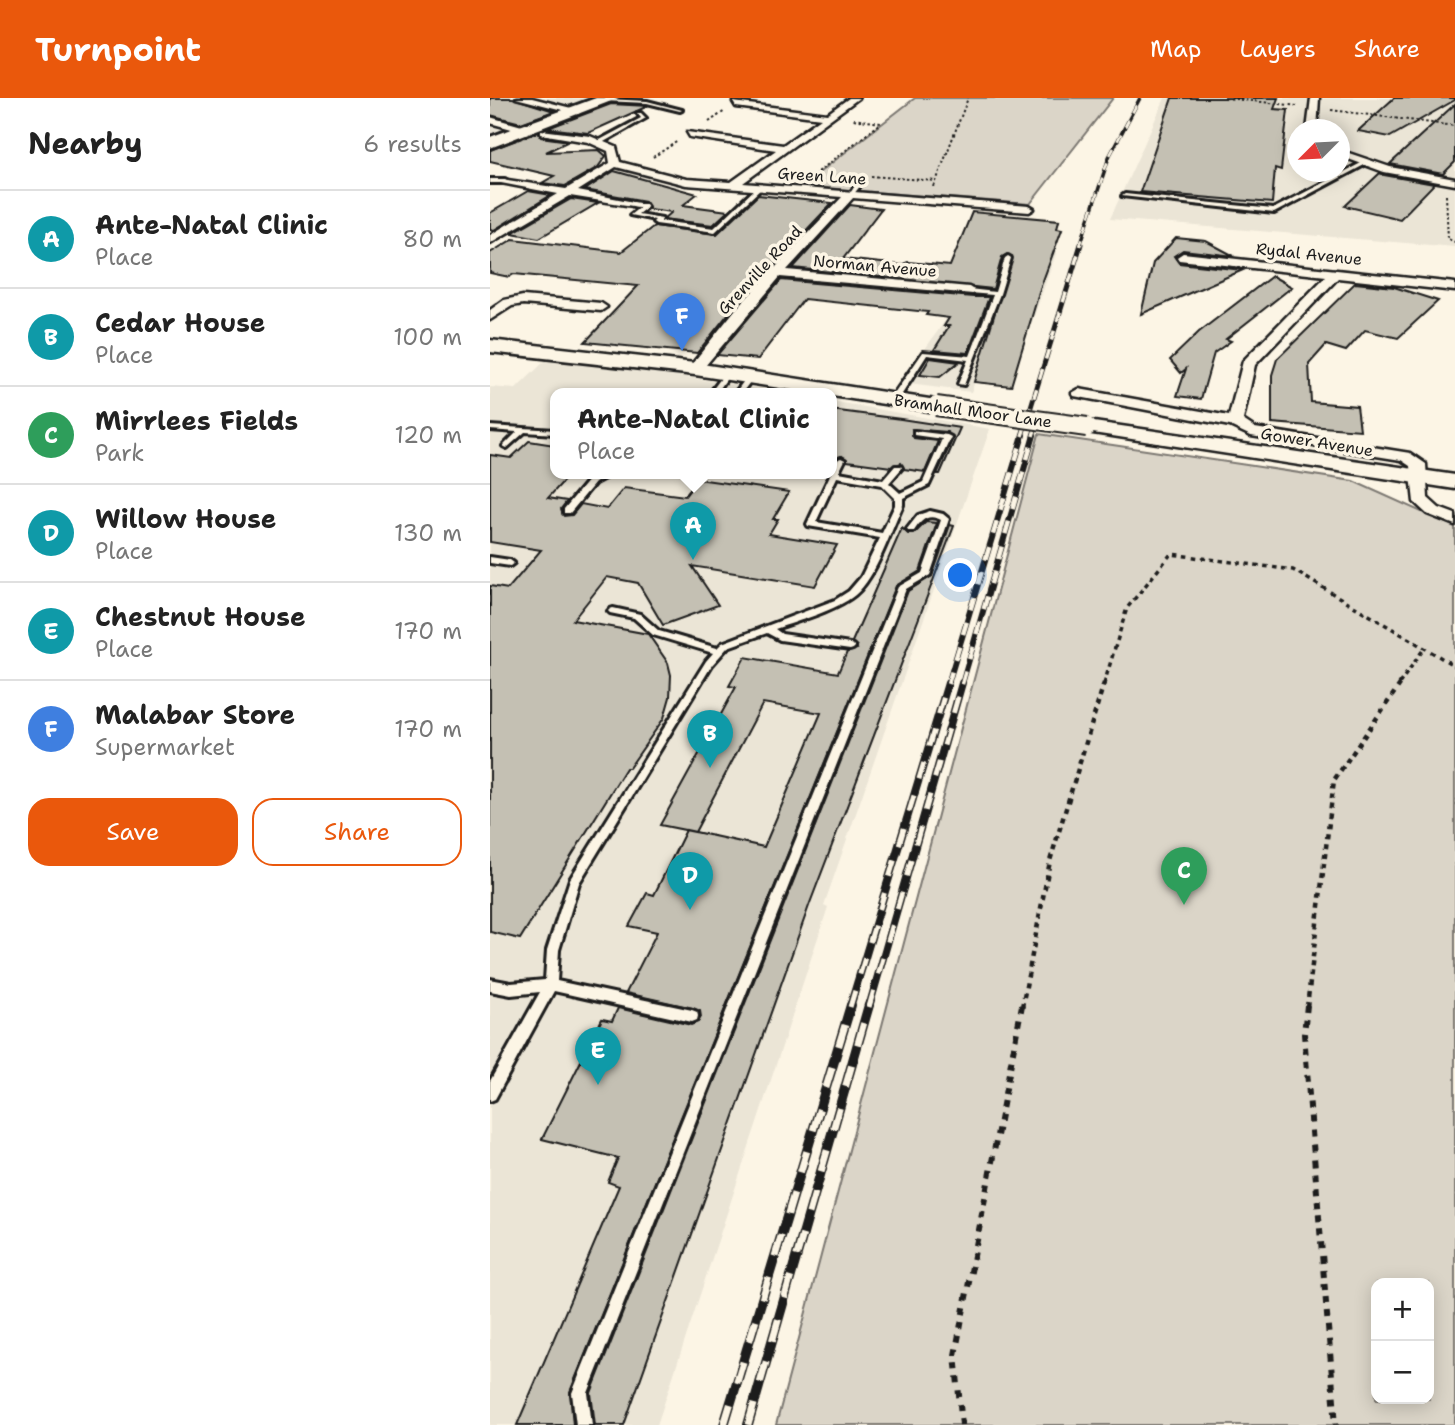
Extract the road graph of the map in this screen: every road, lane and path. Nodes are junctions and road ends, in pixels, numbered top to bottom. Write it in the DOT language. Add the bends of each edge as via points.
graph roads {
  1 [pos="520,98"];
  2 [pos="638,98"];
  3 [pos="855,98"];
  4 [pos="968,98"];
  5 [pos="1225,98"];
  6 [pos="609,99"];
  7 [pos="648,100"];
  8 [pos="1314,103"];
  9 [pos="736,104"];
  10 [pos="680,110"];
  11 [pos="578,111"];
  12 [pos="639,114"];
  13 [pos="827,116"];
  14 [pos="490,120"];
  15 [pos="1455,126"];
  16 [pos="526,130"];
  17 [pos="544,132"];
  18 [pos="690,134"];
  19 [pos="490,143"];
  20 [pos="602,143"];
  21 [pos="783,148"];
  22 [pos="1350,157"];
  23 [pos="1365,163"];
  24 [pos="615,164"];
  25 [pos="867,176"];
  26 [pos="490,181"];
  27 [pos="505,181"];
  28 [pos="936,181"];
  29 [pos="1450,181"];
  30 [pos="734,185"];
  31 [pos="760,187"];
  32 [pos="795,190"];
  33 [pos="855,190"];
  34 [pos="568,195"];
  35 [pos="1125,196"];
  36 [pos="929,201"];
  37 [pos="1029,209"];
  38 [pos="634,210"];
  39 [pos="490,240"];
  40 [pos="1455,242"];
  41 [pos="1183,257"];
  42 [pos="1008,258"];
  43 [pos="778,273"];
  44 [pos="1336,273"];
  45 [pos="1455,287"];
  46 [pos="969,291"];
  47 [pos="998,294"];
  48 [pos="601,307"];
  49 [pos="490,316"];
  50 [pos="490,346"];
  51 [pos="972,358"];
  52 [pos="695,369"];
  53 [pos="727,374"];
  54 [pos="961,384"];
  55 [pos="743,386"];
  56 [pos="716,388"];
  57 [pos="765,388"];
  58 [pos="1079,393"];
  59 [pos="837,395"];
  60 [pos="894,400"];
  61 [pos="1235,422"];
  62 [pos="490,428"];
  63 [pos="524,429"];
  64 [pos="550,430"];
  65 [pos="917,433"];
  66 [pos="507,446"];
  67 [pos="841,460"];
  68 [pos="837,466"];
  69 [pos="898,468"];
  70 [pos="837,474"];
  71 [pos="1420,478"];
  72 [pos="597,479"];
  73 [pos="830,479"];
  74 [pos="1455,482"];
  75 [pos="885,483"];
  76 [pos="899,497"];
  77 [pos="567,511"];
  78 [pos="1455,520"];
  79 [pos="911,529"];
  80 [pos="885,536"];
  81 [pos="490,560"];
  82 [pos="510,563"];
  83 [pos="614,611"];
  84 [pos="766,628"];
  85 [pos="850,647"];
  86 [pos="1423,649"];
  87 [pos="718,651"];
  88 [pos="1455,666"];
  89 [pos="490,985"];
  90 [pos="551,985"];
  91 [pos="692,1016"];
  92 [pos="490,1094"];
  93 [pos="584,1425"];
  94 [pos="962,1425"];
  95 [pos="1336,1425"];
  1 -- 11 [label="street"];
  2 -- 7 [label="lane"];
  3 -- 13 [label="street"];
  4 -- 28 [label="path"];
  5 -- 8 [label="path"];
  6 -- 7 [label="lane"];
  6 -- 11 [label="highway"];
  7 -- 10 [label="lane"];
  8 -- 15 [label="path"];
  9 -- 13 [label="street"];
  11 -- 16 [label="highway"];
  12 -- 20 [label="lane" via="644,118"];
  13 -- 21 [label="street"];
  13 -- 32 [label="path" via="881,123"];
  14 -- 16 [label="street"];
  16 -- 19 [label="highway"];
  17 -- 20 [label="street"];
  18 -- 21 [label="street"];
  20 -- 24 [label="street" via="613,149"];
  21 -- 30 [label="street"];
  22 -- 23 [label="street"];
  23 -- 29 [label="street"];
  23 -- 35 [label="lane" via="1274,211"];
  24 -- 30 [label="street, Green Lane" via="686,182"];
  24 -- 34 [label="street"];
  25 -- 28 [label="path"];
  26 -- 27 [label="lane"];
  27 -- 34 [label="street"];
  28 -- 36 [label="path"];
  29 -- 40 [label="path" via="1448,239"];
  30 -- 31 [label="street, Green Lane"];
  31 -- 32 [label="street, Green Lane"];
  31 -- 38 [label="lane" via="715,230 656,222 660,219"];
  32 -- 33 [label="street, Green Lane"];
  33 -- 36 [label="street, Green Lane"];
  33 -- 43 [label="street, Grenville Road"];
  34 -- 38 [label="street"];
  34 -- 39 [label="street"];
  36 -- 37 [label="street, Green Lane"];
  41 -- 44 [label="street, Rydal Avenue"];
  42 -- 47 [label="lane"];
  43 -- 46 [label="street, Norman Avenue"];
  43 -- 52 [label="street, Grenville Road"];
  44 -- 45 [label="street, Rydal Avenue"];
  44 -- 61 [label="street" via="1248,363"];
  46 -- 47 [label="lane"];
  47 -- 51 [label="lane"];
  48 -- 49 [label="street" via="516,301"];
  50 -- 52 [label="street, Bramhall Moor Lane"];
  51 -- 54 [label="lane"];
  51 -- 60 [label="lane" via="925,353"];
  52 -- 53 [label="street, Bramhall Moor Lane"];
  53 -- 55 [label="street, Bramhall Moor Lane"];
  53 -- 56 [label="lane"];
  55 -- 57 [label="street, Bramhall Moor Lane"];
  58 -- 61 [label="street, Gower Avenue"];
  59 -- 60 [label="street, Bramhall Moor Lane"];
  60 -- 71 [label="street, Bramhall Moor Lane, bridge"];
  61 -- 71 [label="street, Gower Avenue" via="1251,432 1405,456 1418,464"];
  62 -- 63 [label="lane"];
  63 -- 64 [label="lane"];
  63 -- 66 [label="lane"];
  65 -- 76 [label="lane" via="947,437 926,483"];
  67 -- 68 [label="lane"];
  69 -- 75 [label="lane"];
  70 -- 75 [label="lane"];
  71 -- 74 [label="street, Bramhall Moor Lane"];
  71 -- 78 [label="street" via="1420,499 1433,511"];
  72 -- 77 [label="lane"];
  73 -- 80 [label="lane" via="811,524"];
  75 -- 76 [label="lane"];
  76 -- 80 [label="lane" via="900,505"];
  79 -- 93 [label="lane" via="925,514 945,519 926,575 902,587 580,1393"];
  80 -- 84 [label="lane" via="865,578 852,593"];
  81 -- 82 [label="lane"];
  83 -- 87 [label="lane" via="637,615 656,633"];
  84 -- 85 [label="lane" via="780,637"];
  84 -- 87 [label="lane"];
  86 -- 88 [label="path"];
  86 -- 94 [label="path" via="1293,570 1171,554 1127,608 1050,861 955,1355"];
  86 -- 95 [label="path" via="1335,780 1304,1034"];
  87 -- 90 [label="lane" via="574,882 553,950"];
  89 -- 90 [label="lane" via="511,989"];
  90 -- 91 [label="lane"];
  90 -- 92 [label="lane"];
}
